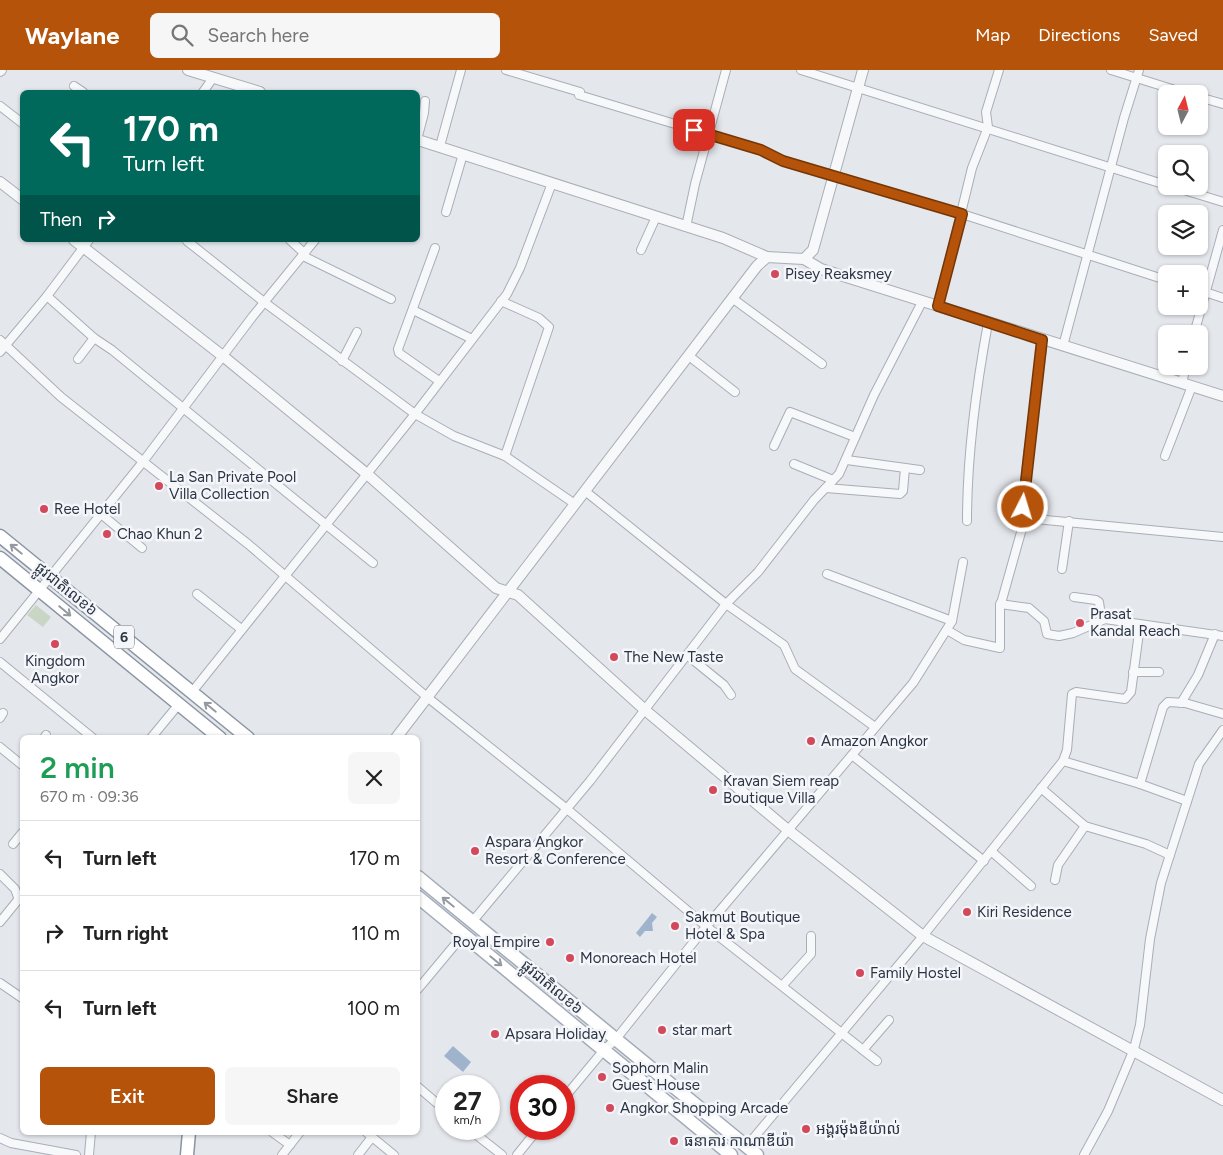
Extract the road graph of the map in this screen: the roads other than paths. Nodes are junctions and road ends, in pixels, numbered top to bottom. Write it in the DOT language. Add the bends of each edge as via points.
graph roads {
  1 [pos="188,70"];
  2 [pos="461,70"];
  3 [pos="506,70"];
  4 [pos="726,70"];
  5 [pos="801,70"];
  6 [pos="863,70"];
  7 [pos="999,70"];
  8 [pos="1111,70"];
  9 [pos="1138,74"];
  10 [pos="213,78"];
  11 [pos="1166,85"];
  12 [pos="74,86"];
  13 [pos="858,87"];
  14 [pos="80,90"];
  15 [pos="204,90"];
  16 [pos="253,90"];
  17 [pos="1208,100"];
  18 [pos="425,101"];
  19 [pos="1223,104"];
  20 [pos="0,106"];
  21 [pos="20,121"];
  22 [pos="988,127"];
  23 [pos="420,128"];
  24 [pos="709,135"];
  25 [pos="420,141"];
  26 [pos="440,146"];
  27 [pos="463,154"];
  28 [pos="1111,168"];
  29 [pos="835,176"];
  30 [pos="0,182"];
  31 [pos="552,183"];
  32 [pos="1158,183"];
  33 [pos="1200,195"];
  34 [pos="20,197"];
  35 [pos="1223,202"];
  36 [pos="446,212"];
  37 [pos="962,214"];
  38 [pos="656,217"];
  39 [pos="686,227"];
  40 [pos="1223,230"];
  41 [pos="188,242"];
  42 [pos="292,242"];
  43 [pos="314,242"];
  44 [pos="86,244"];
  45 [pos="436,248"];
  46 [pos="641,250"];
  47 [pos="1086,254"];
  48 [pos="304,255"];
  49 [pos="767,257"];
  50 [pos="804,259"];
  51 [pos="1208,274"];
  52 [pos="1158,277"];
  53 [pos="1208,293"];
  54 [pos="47,296"];
  55 [pos="732,298"];
  56 [pos="1223,298"];
  57 [pos="391,299"];
  58 [pos="501,301"];
  59 [pos="264,302"];
  60 [pos="922,302"];
  61 [pos="938,306"];
  62 [pos="413,310"];
  63 [pos="988,323"];
  64 [pos="357,332"];
  65 [pos="94,338"];
  66 [pos="472,339"];
  67 [pos="1042,340"];
  68 [pos="3,342"];
  69 [pos="1063,346"];
  70 [pos="0,352"];
  71 [pos="689,356"];
  72 [pos="224,357"];
  73 [pos="78,359"];
  74 [pos="342,361"];
  75 [pos="822,364"];
  76 [pos="1186,375"];
  77 [pos="440,381"];
  78 [pos="1187,384"];
  79 [pos="735,392"];
  80 [pos="1223,396"];
  81 [pos="184,409"];
  82 [pos="415,414"];
  83 [pos="855,438"];
  84 [pos="774,446"];
  85 [pos="505,456"];
  86 [pos="1165,456"];
  87 [pos="847,460"];
  88 [pos="142,463"];
  89 [pos="794,464"];
  90 [pos="905,468"];
  91 [pos="920,470"];
  92 [pos="367,474"];
  93 [pos="833,480"];
  94 [pos="826,488"];
  95 [pos="585,491"];
  96 [pos="575,504"];
  97 [pos="101,514"];
  98 [pos="1025,518"];
  99 [pos="967,521"];
  100 [pos="1069,521"];
  101 [pos="326,524"];
  102 [pos="0,536"];
  103 [pos="1223,537"];
  104 [pos="142,548"];
  105 [pos="0,558"];
  106 [pos="963,562"];
  107 [pos="373,563"];
  108 [pos="1062,569"];
  109 [pos="827,574"];
  110 [pos="283,576"];
  111 [pos="51,577"];
  112 [pos="40,590"];
  113 [pos="508,593"];
  114 [pos="197,594"];
  115 [pos="1074,596"];
  116 [pos="726,604"];
  117 [pos="1000,604"];
  118 [pos="1105,619"];
  119 [pos="952,621"];
  120 [pos="1140,626"];
  121 [pos="241,629"];
  122 [pos="947,630"];
  123 [pos="1219,635"];
  124 [pos="0,639"];
  125 [pos="687,655"];
  126 [pos="0,662"];
  127 [pos="1134,672"];
  128 [pos="1159,672"];
  129 [pos="192,692"];
  130 [pos="732,695"];
  131 [pos="427,697"];
  132 [pos="1181,703"];
  133 [pos="178,704"];
  134 [pos="645,710"];
  135 [pos="1223,714"];
  136 [pos="874,727"];
  137 [pos="1223,730"];
  138 [pos="89,735"];
  139 [pos="153,735"];
  140 [pos="216,735"];
  141 [pos="244,735"];
  142 [pos="398,735"];
  143 [pos="0,746"];
  144 [pos="852,755"];
  145 [pos="1062,761"];
  146 [pos="20,763"];
  147 [pos="1140,784"];
  148 [pos="1040,788"];
  149 [pos="1187,801"];
  150 [pos="567,809"];
  151 [pos="1085,826"];
  152 [pos="788,830"];
  153 [pos="20,835"];
  154 [pos="13,844"];
  155 [pos="991,851"];
  156 [pos="1170,855"];
  157 [pos="984,861"];
  158 [pos="0,874"];
  159 [pos="420,879"];
  160 [pos="1055,880"];
  161 [pos="1031,886"];
  162 [pos="20,896"];
  163 [pos="20,898"];
  164 [pos="420,899"];
  165 [pos="0,922"];
  166 [pos="472,922"];
  167 [pos="707,927"];
  168 [pos="463,935"];
  169 [pos="811,936"];
  170 [pos="923,936"];
  171 [pos="0,983"];
  172 [pos="784,985"];
  173 [pos="420,987"];
  174 [pos="20,997"];
  175 [pos="889,1020"];
  176 [pos="842,1033"];
  177 [pos="616,1039"];
  178 [pos="1134,1049"];
  179 [pos="603,1050"];
  180 [pos="863,1050"];
  181 [pos="877,1061"];
  182 [pos="575,1084"];
  183 [pos="420,1088"];
  184 [pos="1223,1100"];
  185 [pos="435,1101"];
  186 [pos="91,1135"];
  187 [pos="189,1135"];
  188 [pos="276,1135"];
  189 [pos="298,1135"];
  190 [pos="369,1135"];
  191 [pos="0,1138"];
  192 [pos="483,1140"];
  193 [pos="529,1140"];
  194 [pos="290,1145"];
  195 [pos="746,1147"];
  196 [pos="76,1155"];
  197 [pos="89,1155"];
  198 [pos="187,1155"];
  199 [pos="282,1155"];
  200 [pos="358,1155"];
  201 [pos="394,1155"];
  202 [pos="502,1155"];
  203 [pos="517,1155"];
  204 [pos="731,1155"];
  205 [pos="757,1155"];
  206 [pos="1084,1155"];
  1 -- 10 [label="street"];
  2 -- 26 [label="street"];
  3 -- 24 [label="street"];
  4 -- 24 [label="street"];
  5 -- 13 [label="street"];
  6 -- 13 [label="street"];
  7 -- 22 [label="street" via="986,112"];
  8 -- 9 [label="street"];
  9 -- 11 [label="street"];
  9 -- 28 [label="street"];
  10 -- 15 [label="street"];
  10 -- 16 [label="street"];
  12 -- 14 [label="street"];
  13 -- 22 [label="street"];
  13 -- 29 [label="street"];
  17 -- 19 [label="street"];
  18 -- 23 [label="street"];
  20 -- 21 [label="street"];
  22 -- 28 [label="street"];
  22 -- 37 [label="street" via="972,168"];
  24 -- 29 [label="street"];
  24 -- 39 [label="street"];
  25 -- 26 [label="street"];
  26 -- 27 [label="street"];
  27 -- 31 [label="street"];
  27 -- 36 [label="street"];
  28 -- 32 [label="street"];
  28 -- 47 [label="street"];
  29 -- 37 [label="street"];
  29 -- 50 [label="street" via="816,244"];
  30 -- 34 [label="street"];
  31 -- 38 [label="street"];
  31 -- 58 [label="street" via="520,268"];
  33 -- 35 [label="street"];
  37 -- 47 [label="street"];
  37 -- 61 [label="street"];
  38 -- 39 [label="street"];
  38 -- 46 [label="street"];
  39 -- 49 [label="street"];
  40 -- 51 [label="street"];
  41 -- 59 [label="street"];
  42 -- 48 [label="street"];
  43 -- 48 [label="street"];
  44 -- 54 [label="street"];
  44 -- 72 [label="street"];
  45 -- 62 [label="street"];
  47 -- 52 [label="street"];
  47 -- 69 [label="street"];
  48 -- 57 [label="street"];
  48 -- 59 [label="street"];
  49 -- 50 [label="street"];
  49 -- 55 [label="street"];
  50 -- 60 [label="street" via="821,270"];
  53 -- 56 [label="street"];
  54 -- 65 [label="street"];
  54 -- 68 [label="street"];
  55 -- 71 [label="street"];
  55 -- 75 [label="street"];
  58 -- 66 [label="street"];
  58 -- 85 [label="street" via="539,318 549,328"];
  59 -- 72 [label="street"];
  59 -- 74 [label="street"];
  60 -- 61 [label="street"];
  60 -- 83 [label="street"];
  61 -- 63 [label="street"];
  62 -- 66 [label="street"];
  62 -- 77 [label="street" via="398,351"];
  63 -- 67 [label="street"];
  63 -- 99 [label="street" via="978,378 967,484"];
  64 -- 74 [label="street"];
  65 -- 73 [label="street"];
  65 -- 81 [label="street"];
  66 -- 77 [label="street"];
  67 -- 69 [label="street"];
  67 -- 98 [label="street" via="1023,507"];
  68 -- 70 [label="street"];
  68 -- 88 [label="street" via="61,396"];
  69 -- 78 [label="street"];
  71 -- 79 [label="street"];
  71 -- 95 [label="street"];
  72 -- 81 [label="street"];
  72 -- 92 [label="street"];
  74 -- 82 [label="street"];
  76 -- 78 [label="street"];
  77 -- 82 [label="street"];
  78 -- 80 [label="street"];
  78 -- 86 [label="street"];
  81 -- 88 [label="street"];
  81 -- 101 [label="street"];
  82 -- 85 [label="street" via="454,436"];
  82 -- 92 [label="street"];
  83 -- 84 [label="street" via="790,412"];
  83 -- 87 [label="street"];
  85 -- 96 [label="street"];
  87 -- 90 [label="street"];
  87 -- 93 [label="street"];
  88 -- 97 [label="street"];
  88 -- 110 [label="street" via="248,544"];
  89 -- 93 [label="street"];
  90 -- 91 [label="street"];
  90 -- 94 [label="street" via="900,494"];
  92 -- 101 [label="street"];
  92 -- 113 [label="street" via="496,588"];
  93 -- 94 [label="street"];
  94 -- 116 [label="street" via="758,572"];
  95 -- 96 [label="street"];
  95 -- 116 [label="street"];
  96 -- 113 [label="street"];
  97 -- 104 [label="street"];
  97 -- 111 [label="street"];
  98 -- 100 [label="street"];
  98 -- 117 [label="street"];
  100 -- 103 [label="street"];
  100 -- 108 [label="street"];
  101 -- 107 [label="street"];
  101 -- 110 [label="street"];
  111 -- 102 [label="main road, ផ្លូវជាតិលេខ៦ / 6, one-way"];
  105 -- 112 [label="main road, ផ្លូវជាតិលេខ៦ / 6"];
  106 -- 119 [label="street"];
  109 -- 119 [label="street"];
  110 -- 121 [label="street"];
  110 -- 131 [label="street"];
  111 -- 112 [label="street"];
  111 -- 129 [label="main road, ផ្លូវជាតិលេខ៦ / 6"];
  112 -- 124 [label="street"];
  112 -- 133 [label="main road, ផ្លូវជាតិលេខ៦ / 6, one-way"];
  113 -- 131 [label="street"];
  113 -- 134 [label="street" via="518,595"];
  114 -- 121 [label="street"];
  115 -- 118 [label="street" via="1100,602 1101,616"];
  116 -- 125 [label="street"];
  116 -- 136 [label="street" via="784,645 795,669"];
  117 -- 118 [label="street" via="1029,608 1044,621 1047,634 1059,636"];
  117 -- 122 [label="street" via="1000,648 964,640"];
  118 -- 120 [label="street"];
  119 -- 122 [label="street"];
  120 -- 123 [label="street"];
  120 -- 127 [label="street"];
  121 -- 129 [label="street"];
  122 -- 136 [label="street" via="913,683"];
  123 -- 132 [label="street"];
  125 -- 130 [label="street"];
  125 -- 134 [label="street"];
  126 -- 138 [label="street"];
  127 -- 128 [label="street"];
  127 -- 145 [label="street" via="1131,692 1125,698 1072,694 1067,750"];
  141 -- 129 [label="main road, ផ្លូវជាតិលេខ៦ / 6, one-way"];
  131 -- 142 [label="street"];
  131 -- 150 [label="street"];
  132 -- 135 [label="street"];
  132 -- 147 [label="street" via="1168,702 1163,707"];
  133 -- 139 [label="street"];
  133 -- 140 [label="main road, ផ្លូវជាតិលេខ៦ / 6"];
  134 -- 150 [label="street"];
  134 -- 152 [label="street"];
  136 -- 144 [label="street"];
  137 -- 149 [label="street" via="1204,755"];
  143 -- 146 [label="street"];
  144 -- 152 [label="street"];
  144 -- 157 [label="street"];
  145 -- 147 [label="street"];
  145 -- 148 [label="street"];
  147 -- 149 [label="street"];
  148 -- 151 [label="street"];
  148 -- 155 [label="street"];
  149 -- 156 [label="street"];
  150 -- 166 [label="street"];
  150 -- 167 [label="street"];
  151 -- 156 [label="street" via="1146,844"];
  151 -- 160 [label="street" via="1058,865"];
  152 -- 167 [label="street"];
  152 -- 170 [label="street"];
  153 -- 154 [label="street"];
  155 -- 157 [label="street"];
  155 -- 161 [label="street"];
  156 -- 178 [label="street" via="1150,939 1143,1008"];
  157 -- 170 [label="street"];
  158 -- 162 [label="street"];
  166 -- 159 [label="main road, ផ្លូវជាតិលេខ៦, one-way"];
  163 -- 165 [label="street"];
  164 -- 168 [label="main road, ផ្លូវជាតិលេខ៦"];
  166 -- 177 [label="main road, ផ្លូវជាតិលេខ៦"];
  167 -- 172 [label="street"];
  167 -- 177 [label="street"];
  168 -- 173 [label="street"];
  168 -- 179 [label="main road, ផ្លូវជាតិលេខ៦, one-way"];
  169 -- 172 [label="street" via="811,954"];
  170 -- 176 [label="street"];
  170 -- 178 [label="street"];
  171 -- 174 [label="street"];
  172 -- 176 [label="street"];
  175 -- 180 [label="street"];
  176 -- 180 [label="street"];
  176 -- 195 [label="street"];
  177 -- 179 [label="street"];
  177 -- 195 [label="main road, ផ្លូវជាតិលេខ៦"];
  178 -- 184 [label="street"];
  178 -- 206 [label="street" via="1108,1112"];
  179 -- 182 [label="street"];
  179 -- 204 [label="main road, ផ្លូវជាតិលេខ៦"];
  180 -- 181 [label="street"];
  183 -- 185 [label="street"];
  186 -- 197 [label="street"];
  187 -- 198 [label="main road"];
  188 -- 194 [label="street"];
  189 -- 194 [label="street"];
  190 -- 200 [label="street"];
  190 -- 201 [label="street"];
  191 -- 196 [label="street"];
  192 -- 202 [label="street"];
  193 -- 203 [label="street"];
  194 -- 199 [label="street"];
  195 -- 205 [label="main road, ផ្លូវជាតិលេខ៦"];
}
